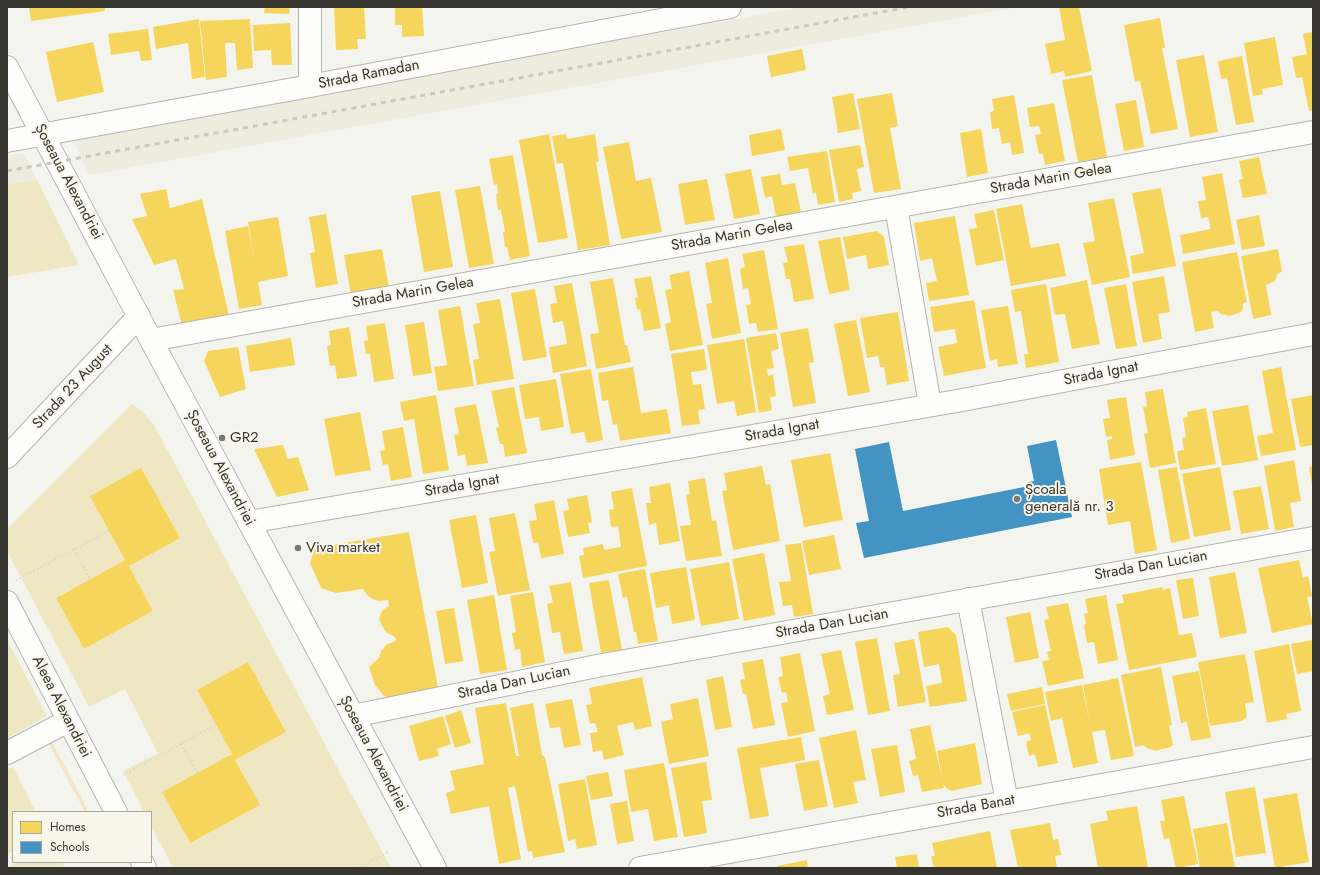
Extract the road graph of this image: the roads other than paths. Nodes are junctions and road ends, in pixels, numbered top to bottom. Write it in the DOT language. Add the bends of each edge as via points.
graph roads {
  1 [pos="310,7"];
  2 [pos="730,7"];
  3 [pos="7,67"];
  4 [pos="310,86"];
  5 [pos="1313,132"];
  6 [pos="44,135"];
  7 [pos="7,141"];
  8 [pos="896,207"];
  9 [pos="139,316"];
  10 [pos="1313,334"];
  11 [pos="151,340"];
  12 [pos="930,405"];
  13 [pos="7,457"];
  14 [pos="249,522"];
  15 [pos="1313,538"];
  16 [pos="968,600"];
  17 [pos="7,602"];
  18 [pos="353,716"];
  19 [pos="68,721"];
  20 [pos="1313,747"];
  21 [pos="12,750"];
  22 [pos="1007,802"];
  23 [pos="115,811"];
  24 [pos="435,868"];
  25 [pos="640,868"];
  1 -- 4 [label="street"];
  2 -- 4 [label="street, Strada Ramadan"];
  3 -- 6 [label="street, Șoseaua Alexandriei"];
  4 -- 6 [label="street, Strada Ramadan"];
  5 -- 8 [label="street, Strada Marin Gelea"];
  6 -- 7 [label="street, Strada Ramadan"];
  6 -- 9 [label="street, Șoseaua Alexandriei"];
  8 -- 11 [label="street, Strada Marin Gelea"];
  8 -- 12 [label="street"];
  9 -- 11 [label="street, Șoseaua Alexandriei"];
  9 -- 13 [label="street, Strada 23 August"];
  10 -- 12 [label="street, Strada Ignat"];
  11 -- 14 [label="street, Șoseaua Alexandriei"];
  12 -- 14 [label="street, Strada Ignat"];
  14 -- 18 [label="street, Șoseaua Alexandriei"];
  15 -- 16 [label="street, Strada Dan Lucian"];
  16 -- 18 [label="street, Strada Dan Lucian" via="597,666"];
  16 -- 22 [label="street"];
  17 -- 19 [label="street, Aleea Alexandriei"];
  18 -- 24 [label="street, Șoseaua Alexandriei"];
  19 -- 21 [label="street"];
  19 -- 23 [label="street, Aleea Alexandriei"];
  20 -- 22 [label="street, Strada Banat"];
  22 -- 25 [label="street, Strada Banat"];
}
